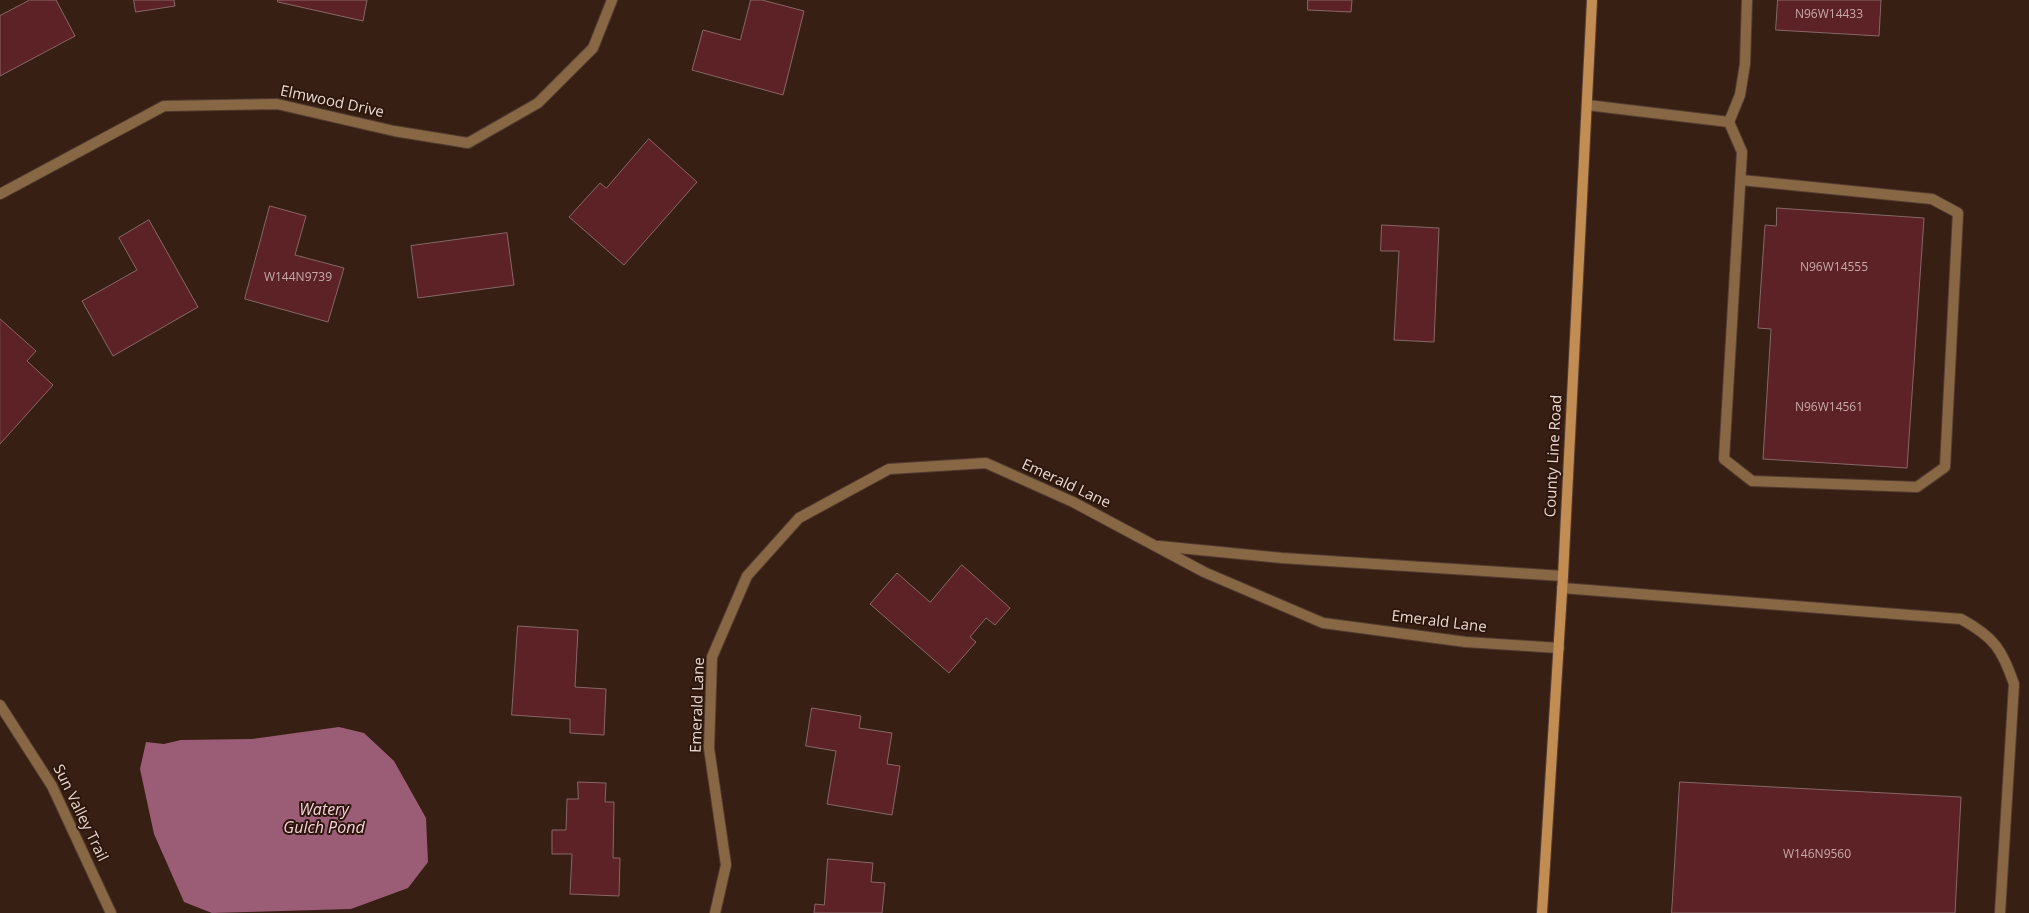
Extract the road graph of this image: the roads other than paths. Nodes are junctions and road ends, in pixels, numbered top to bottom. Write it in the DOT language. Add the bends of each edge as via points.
graph roads {
  1 [pos="612,0"];
  2 [pos="1592,0"];
  3 [pos="1747,0"];
  4 [pos="1587,105"];
  5 [pos="1729,122"];
  6 [pos="1740,180"];
  7 [pos="0,194"];
  8 [pos="1153,545"];
  9 [pos="1563,576"];
  10 [pos="1562,588"];
  11 [pos="1559,648"];
  12 [pos="0,705"];
  13 [pos="111,913"];
  14 [pos="715,913"];
  15 [pos="1542,913"];
  16 [pos="2000,913"];
  1 -- 7 [label="street, Elmwood Drive" via="593,48 538,103 468,143 394,132 277,104 164,106"];
  2 -- 4 [label="main road, County Line Road"];
  3 -- 5 [label="street" via="1740,95"];
  4 -- 5 [label="street"];
  4 -- 9 [label="main road, County Line Road"];
  5 -- 6 [label="street" via="1742,152"];
  6 -- 6 [label="street" via="1724,459 1752,480 1917,487 1945,466 1958,213 1932,199"];
  8 -- 9 [label="street, Emerald Lane" via="1282,558"];
  8 -- 11 [label="street, Emerald Lane" via="1204,572 1323,622 1466,642"];
  8 -- 14 [label="street, Emerald Lane" via="1073,502 986,464 889,470 799,518 746,576 712,657 709,748 726,866"];
  9 -- 10 [label="main road, County Line Road"];
  10 -- 11 [label="main road, County Line Road"];
  10 -- 16 [label="street" via="1962,619 1984,632 2005,656 2014,684"];
  11 -- 15 [label="main road, County Line Road"];
  12 -- 13 [label="street, Sun Valley Trail" via="52,786"];
}
